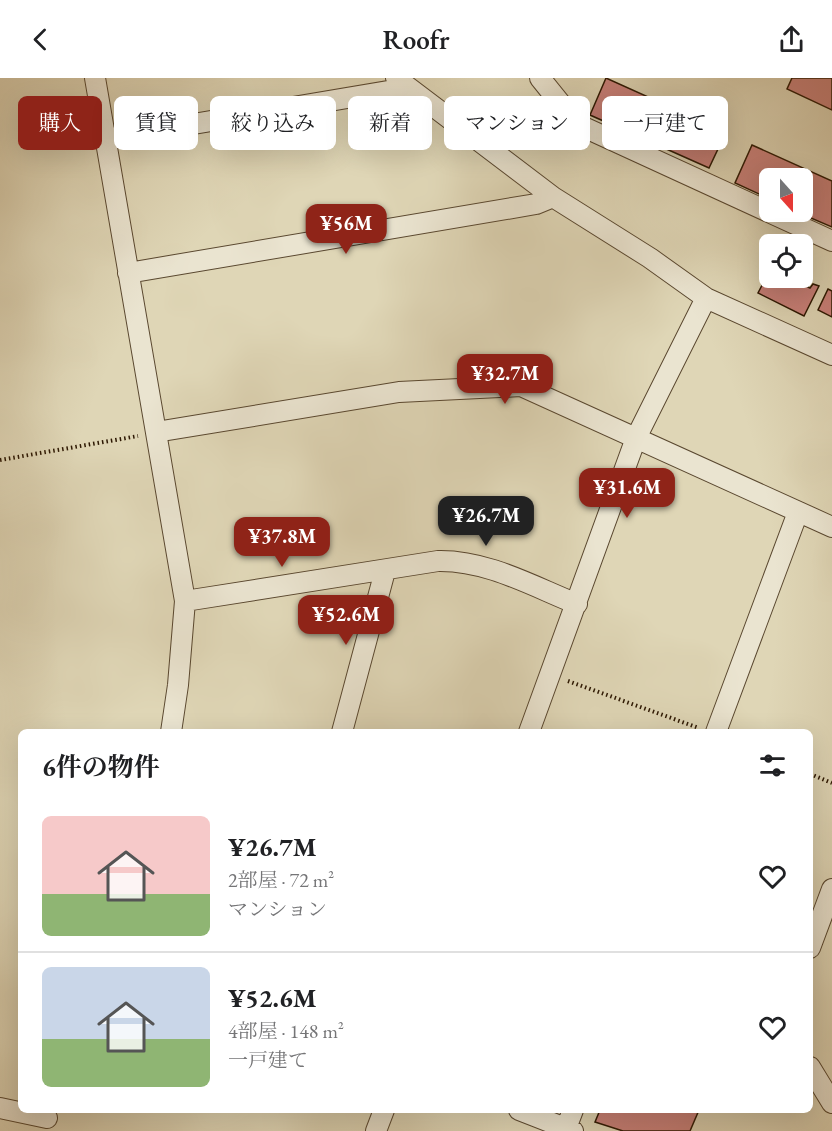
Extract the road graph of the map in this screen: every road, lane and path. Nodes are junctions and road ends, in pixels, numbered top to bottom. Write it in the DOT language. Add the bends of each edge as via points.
graph roads {
  1 [pos="95,78"];
  2 [pos="540,78"];
  3 [pos="401,83"];
  4 [pos="105,139"];
  5 [pos="553,197"];
  6 [pos="832,241"];
  7 [pos="128,273"];
  8 [pos="706,298"];
  9 [pos="832,355"];
  10 [pos="156,432"];
  11 [pos="636,438"];
  12 [pos="0,460"];
  13 [pos="798,512"];
  14 [pos="832,527"];
  15 [pos="385,571"];
  16 [pos="185,601"];
  17 [pos="577,604"];
  18 [pos="551,675"];
  19 [pos="171,729"];
  20 [pos="343,729"];
  21 [pos="530,729"];
  22 [pos="705,729"];
  23 [pos="708,729"];
  24 [pos="813,775"];
  25 [pos="832,783"];
  26 [pos="832,889"];
  27 [pos="813,940"];
  28 [pos="813,1072"];
  29 [pos="832,1103"];
  30 [pos="0,1108"];
  31 [pos="18,1113"];
  32 [pos="19,1113"];
  33 [pos="383,1113"];
  34 [pos="529,1113"];
  35 [pos="46,1120"];
  36 [pos="570,1125"];
  37 [pos="376,1131"];
  1 -- 4 [label="street"];
  2 -- 6 [label="street" via="577,124"];
  3 -- 4 [label="street"];
  3 -- 5 [label="street"];
  4 -- 7 [label="street"];
  5 -- 7 [label="street" via="536,204"];
  5 -- 8 [label="street"];
  7 -- 10 [label="street"];
  8 -- 9 [label="street"];
  8 -- 11 [label="street"];
  10 -- 11 [label="street" via="399,392 521,386"];
  10 -- 12 [label="path"];
  10 -- 16 [label="street"];
  11 -- 13 [label="street"];
  11 -- 17 [label="street"];
  13 -- 14 [label="street"];
  13 -- 23 [label="street"];
  15 -- 16 [label="street"];
  15 -- 17 [label="street" via="438,561 462,561"];
  15 -- 20 [label="street"];
  16 -- 19 [label="street"];
  17 -- 18 [label="street"];
  18 -- 21 [label="street"];
  18 -- 22 [label="path"];
  24 -- 25 [label="path"];
  26 -- 27 [label="street"];
  28 -- 29 [label="street"];
  30 -- 31 [label="street"];
  32 -- 35 [label="street"];
  33 -- 37 [label="street"];
  34 -- 36 [label="street"];
}
